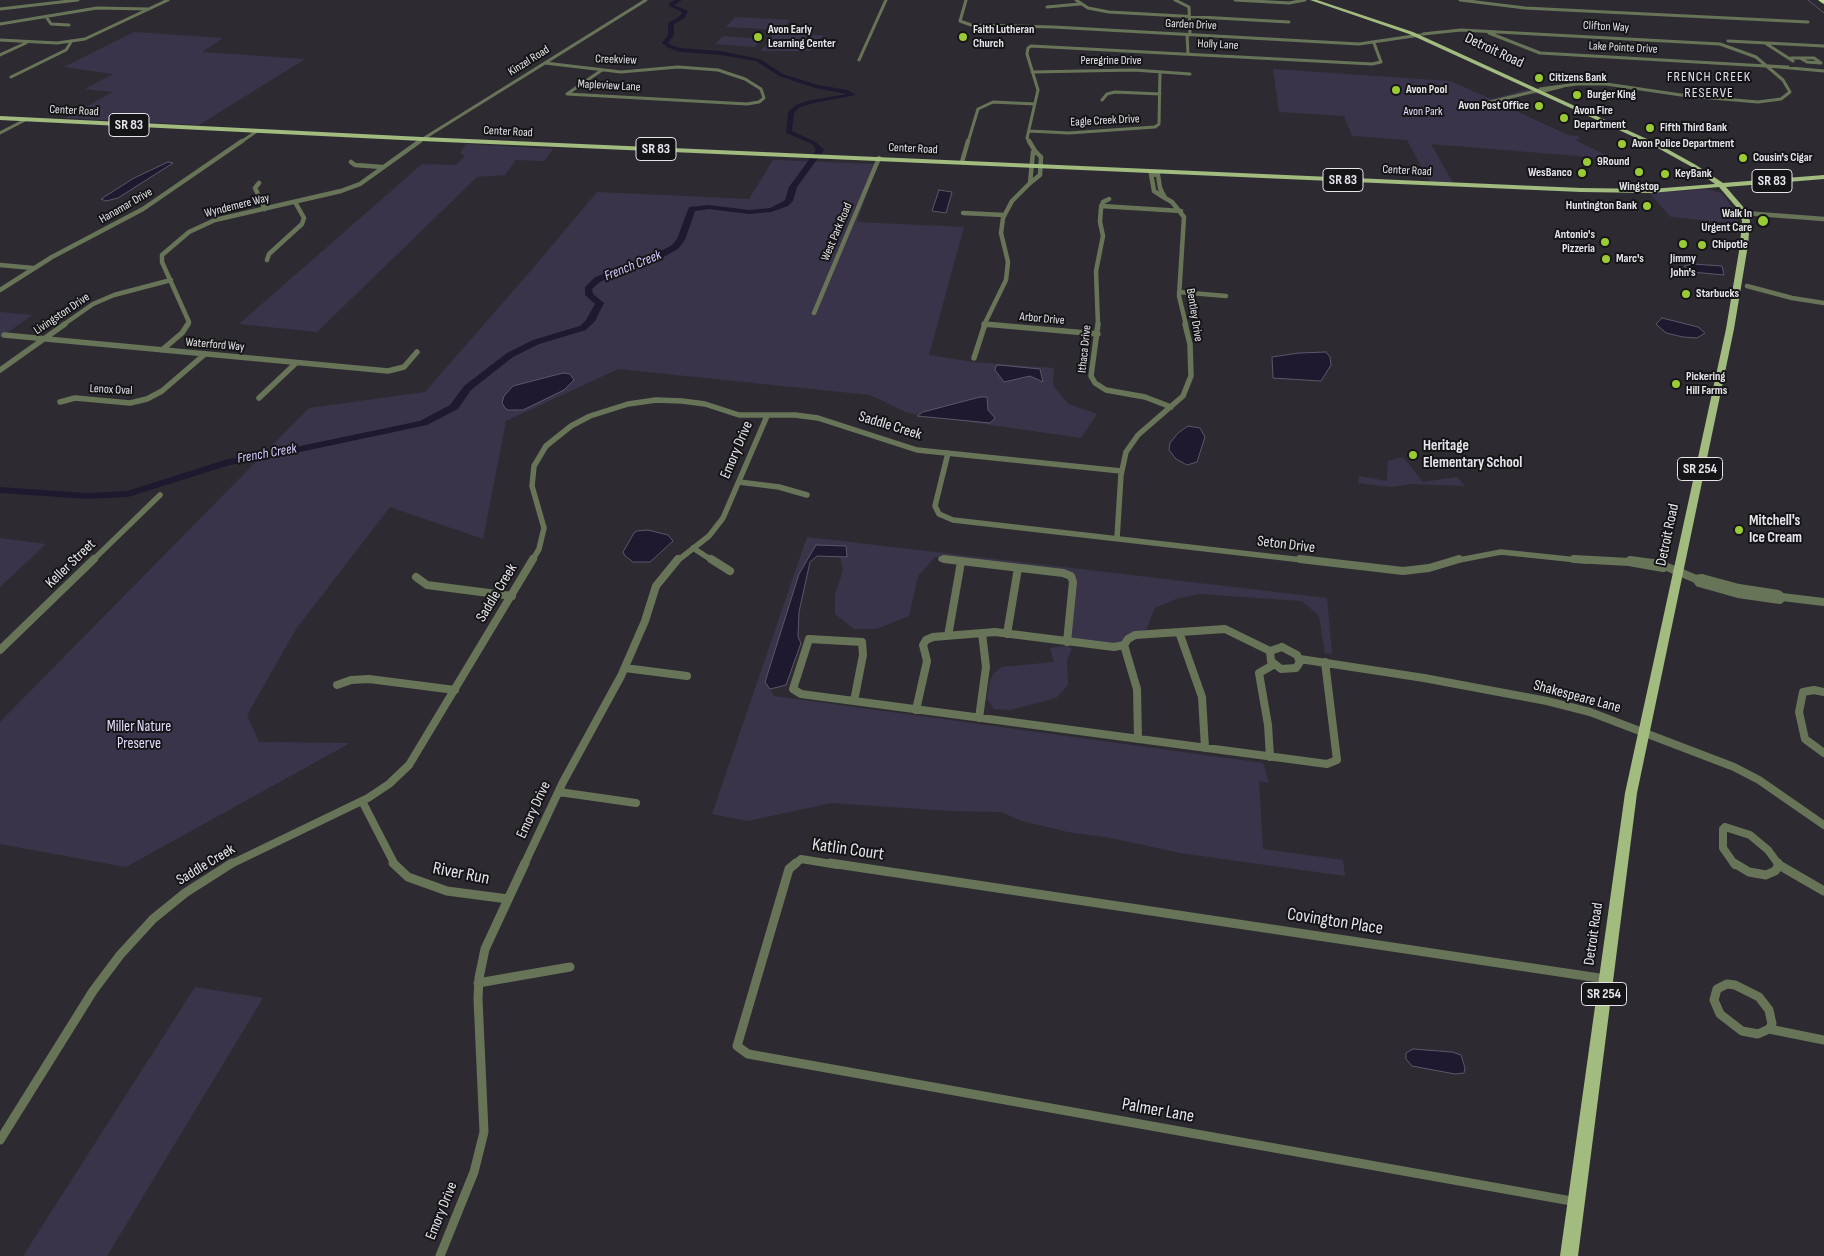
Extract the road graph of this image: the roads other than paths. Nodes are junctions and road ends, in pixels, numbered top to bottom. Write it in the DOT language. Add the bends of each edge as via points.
graph roads {
  1 [pos="78,0"];
  2 [pos="168,0"];
  3 [pos="646,0"];
  4 [pos="886,0"];
  5 [pos="966,0"];
  6 [pos="1076,0"];
  7 [pos="1186,0"];
  8 [pos="1235,0"];
  9 [pos="1305,0"];
  10 [pos="1312,0"];
  11 [pos="1460,0"];
  12 [pos="1177,1"];
  13 [pos="1080,4"];
  14 [pos="1047,7"];
  15 [pos="0,9"];
  16 [pos="150,9"];
  17 [pos="1189,16"];
  18 [pos="47,18"];
  19 [pos="1289,22"];
  20 [pos="1808,22"];
  21 [pos="0,24"];
  22 [pos="69,25"];
  23 [pos="1484,31"];
  24 [pos="1189,35"];
  25 [pos="1420,35"];
  26 [pos="0,40"];
  27 [pos="1728,41"];
  28 [pos="29,42"];
  29 [pos="71,42"];
  30 [pos="1374,43"];
  31 [pos="1764,43"];
  32 [pos="1824,46"];
  33 [pos="1188,53"];
  34 [pos="0,56"];
  35 [pos="1791,58"];
  36 [pos="1800,58"];
  37 [pos="859,60"];
  38 [pos="545,63"];
  39 [pos="1767,66"];
  40 [pos="1801,68"];
  41 [pos="602,70"];
  42 [pos="1824,71"];
  43 [pos="1032,72"];
  44 [pos="1160,72"];
  45 [pos="1190,74"];
  46 [pos="11,77"];
  47 [pos="1539,90"];
  48 [pos="1160,94"];
  49 [pos="1102,100"];
  50 [pos="693,101"];
  51 [pos="1490,102"];
  52 [pos="1035,104"];
  53 [pos="0,118"];
  54 [pos="25,120"];
  55 [pos="1029,131"];
  56 [pos="258,132"];
  57 [pos="0,133"];
  58 [pos="422,139"];
  59 [pos="1035,151"];
  60 [pos="879,158"];
  61 [pos="351,162"];
  62 [pos="962,162"];
  63 [pos="1031,166"];
  64 [pos="1040,166"];
  65 [pos="382,168"];
  66 [pos="1154,172"];
  67 [pos="1824,177"];
  68 [pos="1030,183"];
  69 [pos="260,184"];
  70 [pos="1720,186"];
  71 [pos="1165,198"];
  72 [pos="1108,199"];
  73 [pos="295,202"];
  74 [pos="1101,206"];
  75 [pos="265,209"];
  76 [pos="1181,211"];
  77 [pos="963,213"];
  78 [pos="1744,213"];
  79 [pos="1004,215"];
  80 [pos="1824,219"];
  81 [pos="267,260"];
  82 [pos="0,265"];
  83 [pos="33,268"];
  84 [pos="171,280"];
  85 [pos="1742,285"];
  86 [pos="0,290"];
  87 [pos="1179,292"];
  88 [pos="1226,296"];
  89 [pos="1824,303"];
  90 [pos="814,313"];
  91 [pos="984,324"];
  92 [pos="1098,334"];
  93 [pos="4,335"];
  94 [pos="44,338"];
  95 [pos="162,350"];
  96 [pos="417,352"];
  97 [pos="205,354"];
  98 [pos="974,358"];
  99 [pos="296,362"];
  100 [pos="0,370"];
  101 [pos="259,398"];
  102 [pos="60,402"];
  103 [pos="1171,407"];
  104 [pos="767,416"];
  105 [pos="948,453"];
  106 [pos="1121,471"];
  107 [pos="740,482"];
  108 [pos="160,495"];
  109 [pos="807,495"];
  110 [pos="1117,538"];
  111 [pos="693,548"];
  112 [pos="941,560"];
  113 [pos="961,562"];
  114 [pos="1018,568"];
  115 [pos="730,571"];
  116 [pos="1678,574"];
  117 [pos="416,577"];
  118 [pos="512,596"];
  119 [pos="1824,602"];
  120 [pos="1179,632"];
  121 [pos="982,633"];
  122 [pos="1007,634"];
  123 [pos="948,636"];
  124 [pos="1067,642"];
  125 [pos="1124,645"];
  126 [pos="0,650"];
  127 [pos="1270,651"];
  128 [pos="1300,659"];
  129 [pos="1325,662"];
  130 [pos="1273,665"];
  131 [pos="625,668"];
  132 [pos="687,676"];
  133 [pos="337,685"];
  134 [pos="455,690"];
  135 [pos="1824,692"];
  136 [pos="854,701"];
  137 [pos="916,710"];
  138 [pos="979,718"];
  139 [pos="1644,732"];
  140 [pos="1138,739"];
  141 [pos="1205,748"];
  142 [pos="1824,753"];
  143 [pos="1270,757"];
  144 [pos="559,792"];
  145 [pos="362,801"];
  146 [pos="636,803"];
  147 [pos="1824,825"];
  148 [pos="1778,865"];
  149 [pos="1824,891"];
  150 [pos="1059,897"];
  151 [pos="508,899"];
  152 [pos="570,968"];
  153 [pos="1606,980"];
  154 [pos="478,983"];
  155 [pos="1770,1029"];
  156 [pos="1824,1040"];
  157 [pos="737,1046"];
  158 [pos="0,1140"];
  159 [pos="1577,1202"];
  160 [pos="440,1256"];
  161 [pos="1569,1256"];
  1 -- 15 [label="street"];
  2 -- 16 [label="street"];
  3 -- 38 [label="street, Kinzel Road"];
  4 -- 37 [label="street"];
  5 -- 24 [label="street, Garden Drive" via="960,21 964,24"];
  6 -- 13 [label="street"];
  7 -- 12 [label="street"];
  8 -- 9 [label="street" via="1292,3"];
  10 -- 25 [label="main road, Detroit Road"];
  11 -- 20 [label="street" via="1525,8"];
  12 -- 17 [label="street" via="1188,6"];
  13 -- 14 [label="street"];
  13 -- 17 [label="street" via="1109,12"];
  16 -- 18 [label="street" via="97,8"];
  16 -- 29 [label="street" via="95,36"];
  17 -- 19 [label="street"];
  17 -- 24 [label="street"];
  18 -- 21 [label="street"];
  18 -- 22 [label="street" via="52,24"];
  23 -- 25 [label="street, Clifton Way" via="1457,30"];
  23 -- 39 [label="street, Lake Pointe Drive" via="1537,52"];
  23 -- 39 [label="street, Clifton Way" via="1712,43 1747,52"];
  24 -- 30 [label="street, Garden Drive"];
  24 -- 33 [label="street"];
  25 -- 30 [label="street, Garden Drive"];
  25 -- 47 [label="main road, Detroit Road"];
  26 -- 28 [label="street"];
  27 -- 31 [label="street"];
  28 -- 29 [label="street"];
  28 -- 34 [label="street"];
  29 -- 46 [label="street" via="66,50"];
  30 -- 33 [label="street, Holly Lane" via="1381,62 1374,64"];
  31 -- 32 [label="street"];
  31 -- 35 [label="street"];
  33 -- 43 [label="street, Holly Lane" via="1034,46 1028,48 1027,54"];
  35 -- 36 [label="street"];
  35 -- 40 [label="street"];
  36 -- 36 [label="street" via="1816,59 1822,62 1806,62"];
  38 -- 41 [label="street, Creekview"];
  38 -- 58 [label="street, Kinzel Road"];
  39 -- 40 [label="street, Lake Pointe Drive"];
  39 -- 47 [label="street, Clifton Way" via="1790,90 1788,96 1758,102 1606,84"];
  40 -- 42 [label="street, Lake Pointe Drive"];
  41 -- 50 [label="street, Mapleview Lane" via="567,94"];
  41 -- 50 [label="street, Creekview" via="631,72 686,67 736,74 760,88 764,95 761,101 753,104"];
  43 -- 44 [label="street, Peregrine Drive"];
  43 -- 52 [label="street" via="1038,89"];
  44 -- 45 [label="street, Peregrine Drive"];
  44 -- 48 [label="street, Eagle Creek Drive"];
  47 -- 51 [label="street"];
  47 -- 70 [label="main road, Detroit Road" via="1658,146 1694,166"];
  48 -- 49 [label="street" via="1115,92"];
  48 -- 55 [label="street, Eagle Creek Drive" via="1160,124 1155,127 1069,133"];
  52 -- 55 [label="street"];
  52 -- 62 [label="street" via="993,102 978,109"];
  53 -- 54 [label="main road, Center Road / SR 83"];
  54 -- 56 [label="main road, Center Road / SR 83"];
  54 -- 57 [label="street"];
  55 -- 59 [label="street" via="1028,140"];
  56 -- 58 [label="main road, Center Road / SR 83"];
  56 -- 83 [label="street, Hanamar Drive" via="136,213"];
  58 -- 60 [label="main road, Center Road / SR 83"];
  58 -- 65 [label="street, Wyndemere Way"];
  59 -- 63 [label="street"];
  59 -- 64 [label="street" via="1040,155"];
  60 -- 62 [label="main road, Center Road / SR 83"];
  60 -- 90 [label="street, West Park Road"];
  61 -- 65 [label="street"];
  62 -- 63 [label="main road, Center Road / SR 83"];
  63 -- 64 [label="main road, Center Road / SR 83"];
  63 -- 68 [label="street"];
  64 -- 66 [label="main road, Center Road / SR 83"];
  64 -- 68 [label="street" via="1039,177"];
  65 -- 73 [label="street, Wyndemere Way" via="354,187"];
  66 -- 70 [label="main road, Center Road / SR 83" via="1618,191"];
  66 -- 71 [label="street" via="1158,175"];
  66 -- 71 [label="street" via="1150,176 1152,189"];
  67 -- 70 [label="main road, Center Road / SR 83"];
  68 -- 79 [label="street" via="1012,201"];
  69 -- 75 [label="street" via="255,188"];
  70 -- 78 [label="main road, Detroit Road"];
  71 -- 76 [label="street"];
  72 -- 74 [label="street"];
  73 -- 75 [label="street, Wyndemere Way"];
  73 -- 81 [label="street" via="304,221 269,254"];
  74 -- 76 [label="street"];
  74 -- 92 [label="street, Ithaca Drive" via="1100,222 1104,236 1096,271"];
  75 -- 84 [label="street, Wyndemere Way" via="204,224 170,246 161,258"];
  76 -- 87 [label="street, Bentley Drive" via="1184,243"];
  77 -- 79 [label="street"];
  78 -- 80 [label="street"];
  78 -- 85 [label="main road, Detroit Road / SR 254"];
  79 -- 91 [label="street" via="1001,233 1008,272"];
  82 -- 83 [label="street"];
  83 -- 86 [label="street, Hanamar Drive"];
  84 -- 94 [label="street, Livingston Drive" via="101,300"];
  84 -- 95 [label="street, Wyndemere Way" via="188,322 182,333"];
  85 -- 89 [label="street"];
  85 -- 116 [label="main road, Detroit Road / SR 254"];
  87 -- 88 [label="street"];
  87 -- 103 [label="street, Bentley Drive" via="1190,344 1191,376 1185,392"];
  91 -- 92 [label="street, Arbor Drive"];
  91 -- 98 [label="street"];
  92 -- 103 [label="street, Ithaca Drive" via="1091,371 1095,383 1113,393 1144,397"];
  93 -- 94 [label="street, Waterford Way"];
  94 -- 95 [label="street, Waterford Way"];
  94 -- 100 [label="street, Livingston Drive"];
  95 -- 97 [label="street, Waterford Way"];
  96 -- 99 [label="street, Waterford Way" via="406,366 391,371"];
  97 -- 99 [label="street, Waterford Way"];
  97 -- 102 [label="street, Lenox Oval" via="162,391 147,399 130,403 75,398"];
  99 -- 101 [label="street"];
  103 -- 106 [label="street, Bentley Drive" via="1129,445"];
  104 -- 105 [label="street, Saddle Creek" via="818,418 910,448"];
  104 -- 107 [label="street, Emory Drive"];
  104 -- 118 [label="street, Saddle Creek" via="739,415 698,402 656,400 610,409 590,416 561,433 546,446 534,466 532,486 543,521 543,538 540,549"];
  105 -- 106 [label="street, Saddle Creek"];
  105 -- 110 [label="street, Seton Drive" via="935,506 939,514 953,520"];
  106 -- 110 [label="street, Bentley Drive"];
  107 -- 109 [label="street" via="779,487"];
  107 -- 111 [label="street, Emory Drive" via="718,526"];
  108 -- 126 [label="street, Keller Street"];
  110 -- 116 [label="street, Seton Drive" via="1404,570 1429,568 1470,556 1501,552 1601,562 1642,561 1660,564"];
  111 -- 115 [label="street"];
  111 -- 131 [label="street, Emory Drive" via="668,569 656,586"];
  112 -- 113 [label="street"];
  113 -- 114 [label="street"];
  113 -- 123 [label="street"];
  114 -- 122 [label="street"];
  114 -- 124 [label="street" via="1071,576"];
  116 -- 119 [label="street, Seton Drive" via="1782,597"];
  116 -- 139 [label="main road, Detroit Road / SR 254"];
  117 -- 118 [label="street" via="427,585"];
  118 -- 134 [label="street, Saddle Creek"];
  120 -- 125 [label="street" via="1135,635"];
  120 -- 127 [label="street" via="1225,629"];
  120 -- 141 [label="street" via="1202,698"];
  121 -- 122 [label="street"];
  121 -- 123 [label="street"];
  121 -- 138 [label="street" via="986,668"];
  122 -- 124 [label="street"];
  123 -- 137 [label="street" via="933,637 923,645 927,661"];
  124 -- 125 [label="street" via="1114,647"];
  125 -- 140 [label="street" via="1137,690"];
  127 -- 128 [label="street, Shakespeare Lane" via="1286,648"];
  127 -- 130 [label="street"];
  128 -- 129 [label="street, Shakespeare Lane"];
  128 -- 130 [label="street" via="1299,665 1292,669"];
  129 -- 139 [label="street, Shakespeare Lane" via="1548,701"];
  129 -- 143 [label="street" via="1337,760 1327,764"];
  130 -- 143 [label="street" via="1259,673"];
  131 -- 132 [label="street"];
  131 -- 144 [label="street, Emory Drive"];
  133 -- 134 [label="street" via="369,679"];
  134 -- 145 [label="street, Saddle Creek" via="409,765 389,784"];
  135 -- 142 [label="street" via="1803,692 1799,712 1805,739"];
  136 -- 136 [label="street" via="801,694 793,689 809,639 862,642 863,655"];
  136 -- 137 [label="street"];
  137 -- 138 [label="street"];
  138 -- 140 [label="street"];
  139 -- 147 [label="street, Shakespeare Lane" via="1743,771"];
  139 -- 153 [label="main road, Detroit Road / SR 254" via="1631,793"];
  140 -- 141 [label="street"];
  141 -- 143 [label="street"];
  144 -- 146 [label="street"];
  144 -- 151 [label="street, Emory Drive"];
  145 -- 151 [label="street, River Run" via="392,862 408,877 447,891"];
  145 -- 158 [label="street, Saddle Creek" via="224,867 153,919 120,955 93,992"];
  148 -- 148 [label="street" via="1768,850 1750,834 1723,829 1723,848 1735,865 1766,875 1776,871"];
  148 -- 149 [label="street"];
  150 -- 153 [label="street, Covington Place"];
  150 -- 157 [label="street, Katlin Court" via="799,860 789,869"];
  151 -- 154 [label="street, Emory Drive" via="485,949"];
  152 -- 154 [label="street"];
  153 -- 159 [label="main road, Detroit Road / SR 254"];
  154 -- 160 [label="street, Emory Drive" via="484,1132 474,1172"];
  155 -- 155 [label="street" via="1770,1010 1759,997 1735,984 1716,989 1714,1000 1726,1020 1751,1033"];
  155 -- 156 [label="street"];
  157 -- 159 [label="street, Palmer Lane" via="748,1054 764,1058"];
  159 -- 161 [label="main road, Detroit Road / SR 254"];
}
